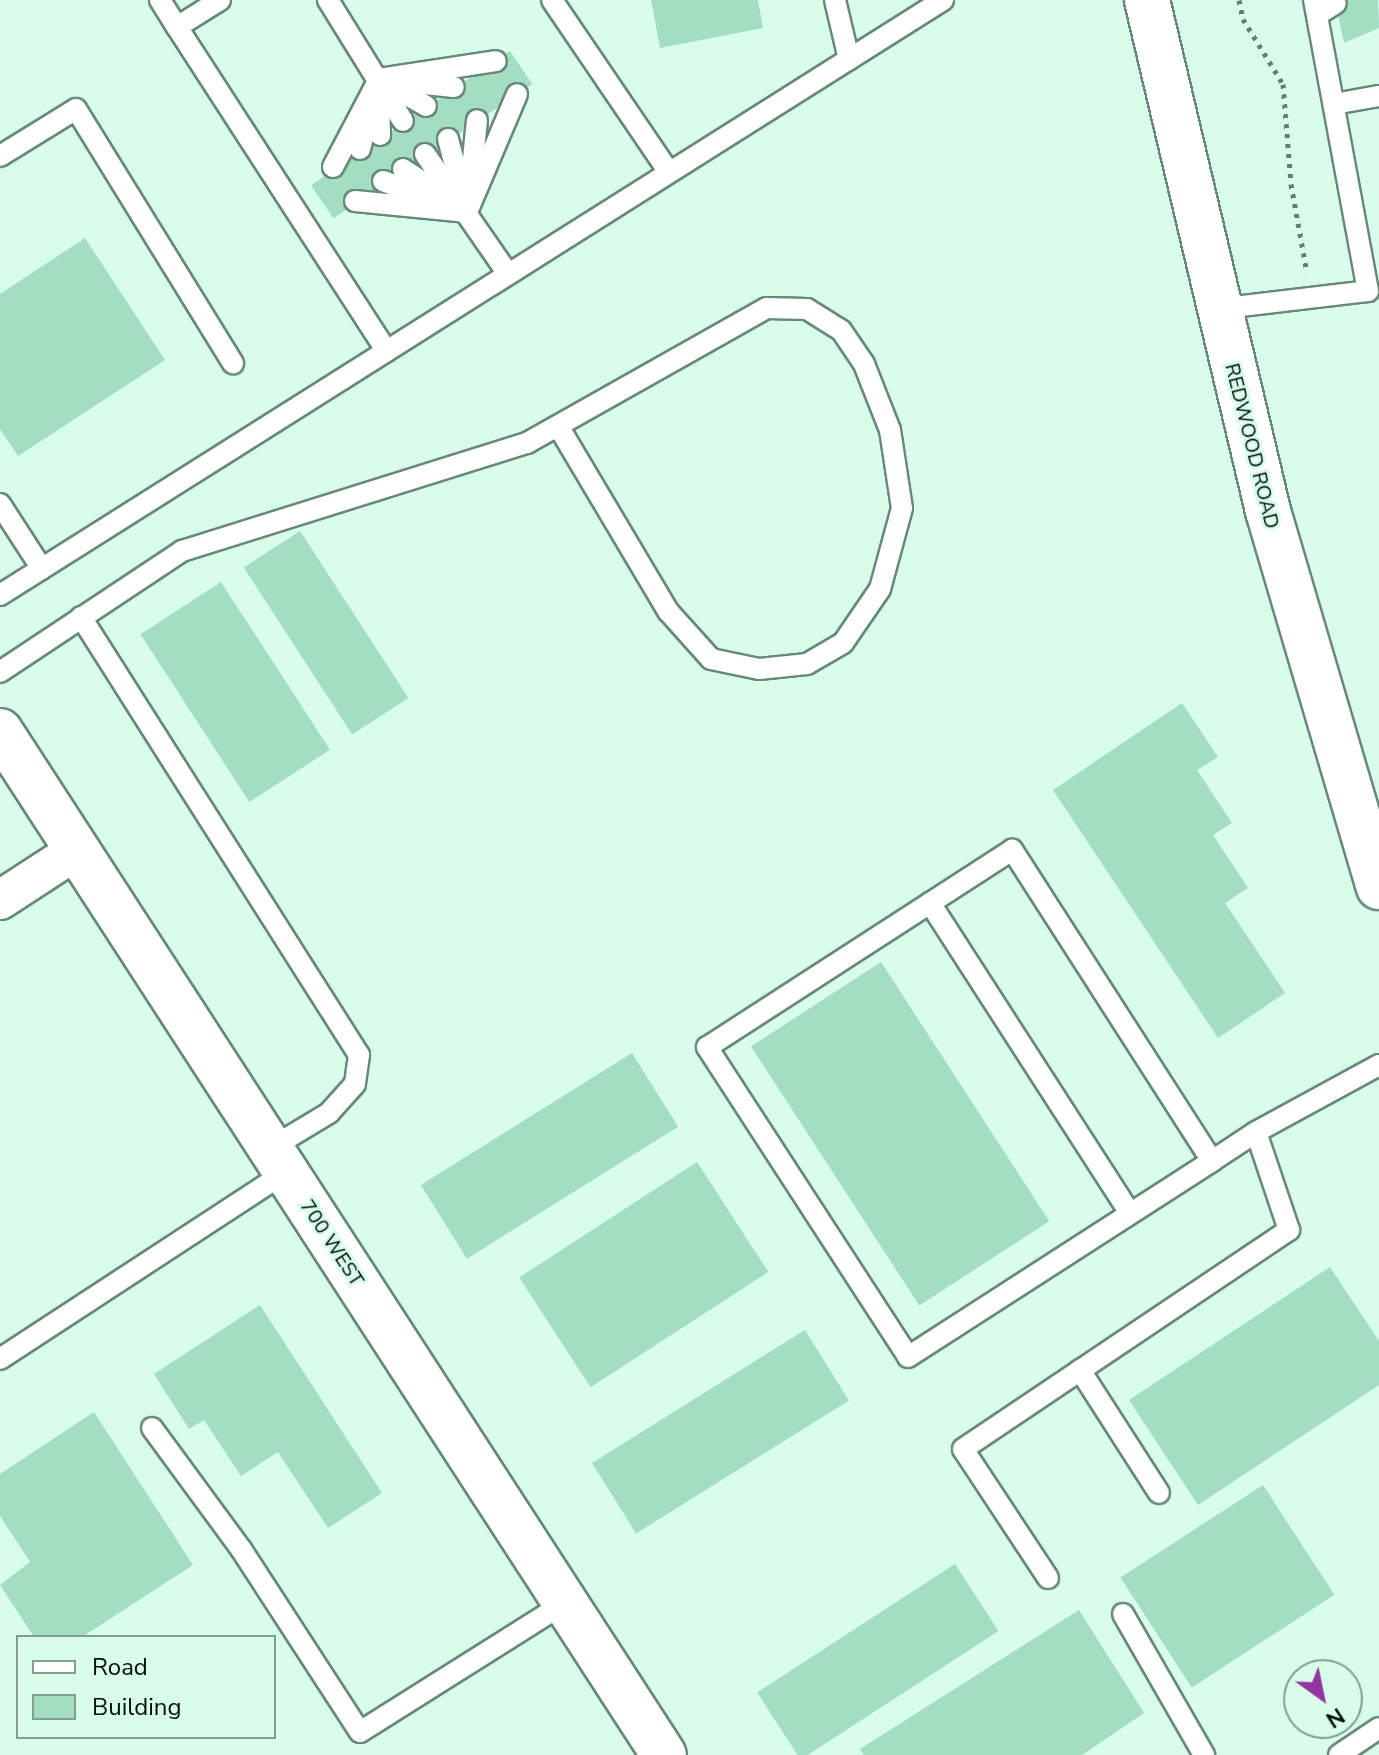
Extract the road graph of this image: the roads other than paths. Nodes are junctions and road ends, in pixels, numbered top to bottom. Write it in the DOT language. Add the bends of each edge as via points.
graph roads {
  1 [pos="160,0"];
  2 [pos="220,0"];
  3 [pos="328,0"];
  4 [pos="552,0"];
  5 [pos="835,0"];
  6 [pos="943,0"];
  7 [pos="1147,0"];
  8 [pos="1336,3"];
  9 [pos="1316,7"];
  10 [pos="177,27"];
  11 [pos="849,59"];
  12 [pos="496,61"];
  13 [pos="478,72"];
  14 [pos="379,79"];
  15 [pos="454,87"];
  16 [pos="1379,96"];
  17 [pos="508,100"];
  18 [pos="1334,104"];
  19 [pos="426,106"];
  20 [pos="477,120"];
  21 [pos="403,121"];
  22 [pos="380,135"];
  23 [pos="448,139"];
  24 [pos="360,149"];
  25 [pos="425,154"];
  26 [pos="0,156"];
  27 [pos="333,167"];
  28 [pos="403,169"];
  29 [pos="669,172"];
  30 [pos="383,181"];
  31 [pos="355,201"];
  32 [pos="467,212"];
  33 [pos="508,274"];
  34 [pos="1373,293"];
  35 [pos="1217,309"];
  36 [pos="387,351"];
  37 [pos="233,363"];
  38 [pos="558,426"];
  39 [pos="0,504"];
  40 [pos="42,569"];
  41 [pos="0,595"];
  42 [pos="81,617"];
  43 [pos="0,672"];
  44 [pos="0,731"];
  45 [pos="77,850"];
  46 [pos="1379,887"];
  47 [pos="0,900"];
  48 [pos="930,903"];
  49 [pos="1379,1065"];
  50 [pos="1256,1132"];
  51 [pos="279,1160"];
  52 [pos="1212,1161"];
  53 [pos="1130,1213"];
  54 [pos="0,1359"];
  55 [pos="1080,1370"];
  56 [pos="152,1428"];
  57 [pos="1159,1493"];
  58 [pos="1048,1578"];
  59 [pos="565,1603"];
  60 [pos="1123,1614"];
  61 [pos="1379,1728"];
  62 [pos="664,1755"];
  63 [pos="1204,1755"];
  64 [pos="1339,1755"];
  1 -- 10 [label="lane"];
  2 -- 10 [label="lane"];
  3 -- 14 [label="lane"];
  4 -- 29 [label="lane"];
  5 -- 11 [label="lane"];
  6 -- 11 [label="lane"];
  7 -- 35 [label="street, REDWOOD ROAD"];
  8 -- 9 [label="lane"];
  9 -- 18 [label="lane"];
  10 -- 36 [label="lane"];
  11 -- 29 [label="lane"];
  12 -- 14 [label="lane"];
  13 -- 14 [label="lane"];
  14 -- 15 [label="lane"];
  14 -- 19 [label="lane"];
  14 -- 21 [label="lane"];
  14 -- 22 [label="lane"];
  14 -- 24 [label="lane"];
  14 -- 27 [label="lane"];
  16 -- 18 [label="lane"];
  17 -- 32 [label="lane"];
  18 -- 34 [label="lane"];
  20 -- 32 [label="lane"];
  23 -- 32 [label="lane"];
  25 -- 32 [label="lane"];
  26 -- 37 [label="lane" via="76,109"];
  28 -- 32 [label="lane"];
  29 -- 33 [label="lane"];
  30 -- 32 [label="lane"];
  31 -- 32 [label="lane"];
  32 -- 33 [label="lane"];
  33 -- 36 [label="lane"];
  34 -- 35 [label="lane" via="1311,295"];
  35 -- 46 [label="street, REDWOOD ROAD" via="1268,511"];
  36 -- 40 [label="lane"];
  38 -- 38 [label="lane" via="767,308 807,309 841,330 890,430 902,508 880,589 843,643 807,664 759,669 711,659 668,611"];
  38 -- 42 [label="lane" via="447,471 182,551"];
  39 -- 40 [label="lane"];
  40 -- 41 [label="lane"];
  42 -- 43 [label="lane"];
  42 -- 51 [label="lane" via="359,1055 355,1084"];
  44 -- 45 [label="street, 700 WEST"];
  45 -- 47 [label="street"];
  45 -- 51 [label="street, 700 WEST"];
  48 -- 52 [label="lane" via="1012,850"];
  48 -- 53 [label="lane"];
  48 -- 53 [label="lane" via="707,1047 908,1357"];
  49 -- 50 [label="lane"];
  50 -- 52 [label="lane"];
  50 -- 55 [label="lane" via="1289,1230"];
  51 -- 54 [label="lane"];
  51 -- 59 [label="street, 700 WEST"];
  52 -- 53 [label="lane"];
  55 -- 57 [label="lane"];
  55 -- 58 [label="lane" via="963,1449"];
  56 -- 59 [label="lane" via="241,1549 360,1732"];
  59 -- 62 [label="street, 700 WEST"];
  60 -- 63 [label="lane"];
  61 -- 64 [label="lane"];
}
